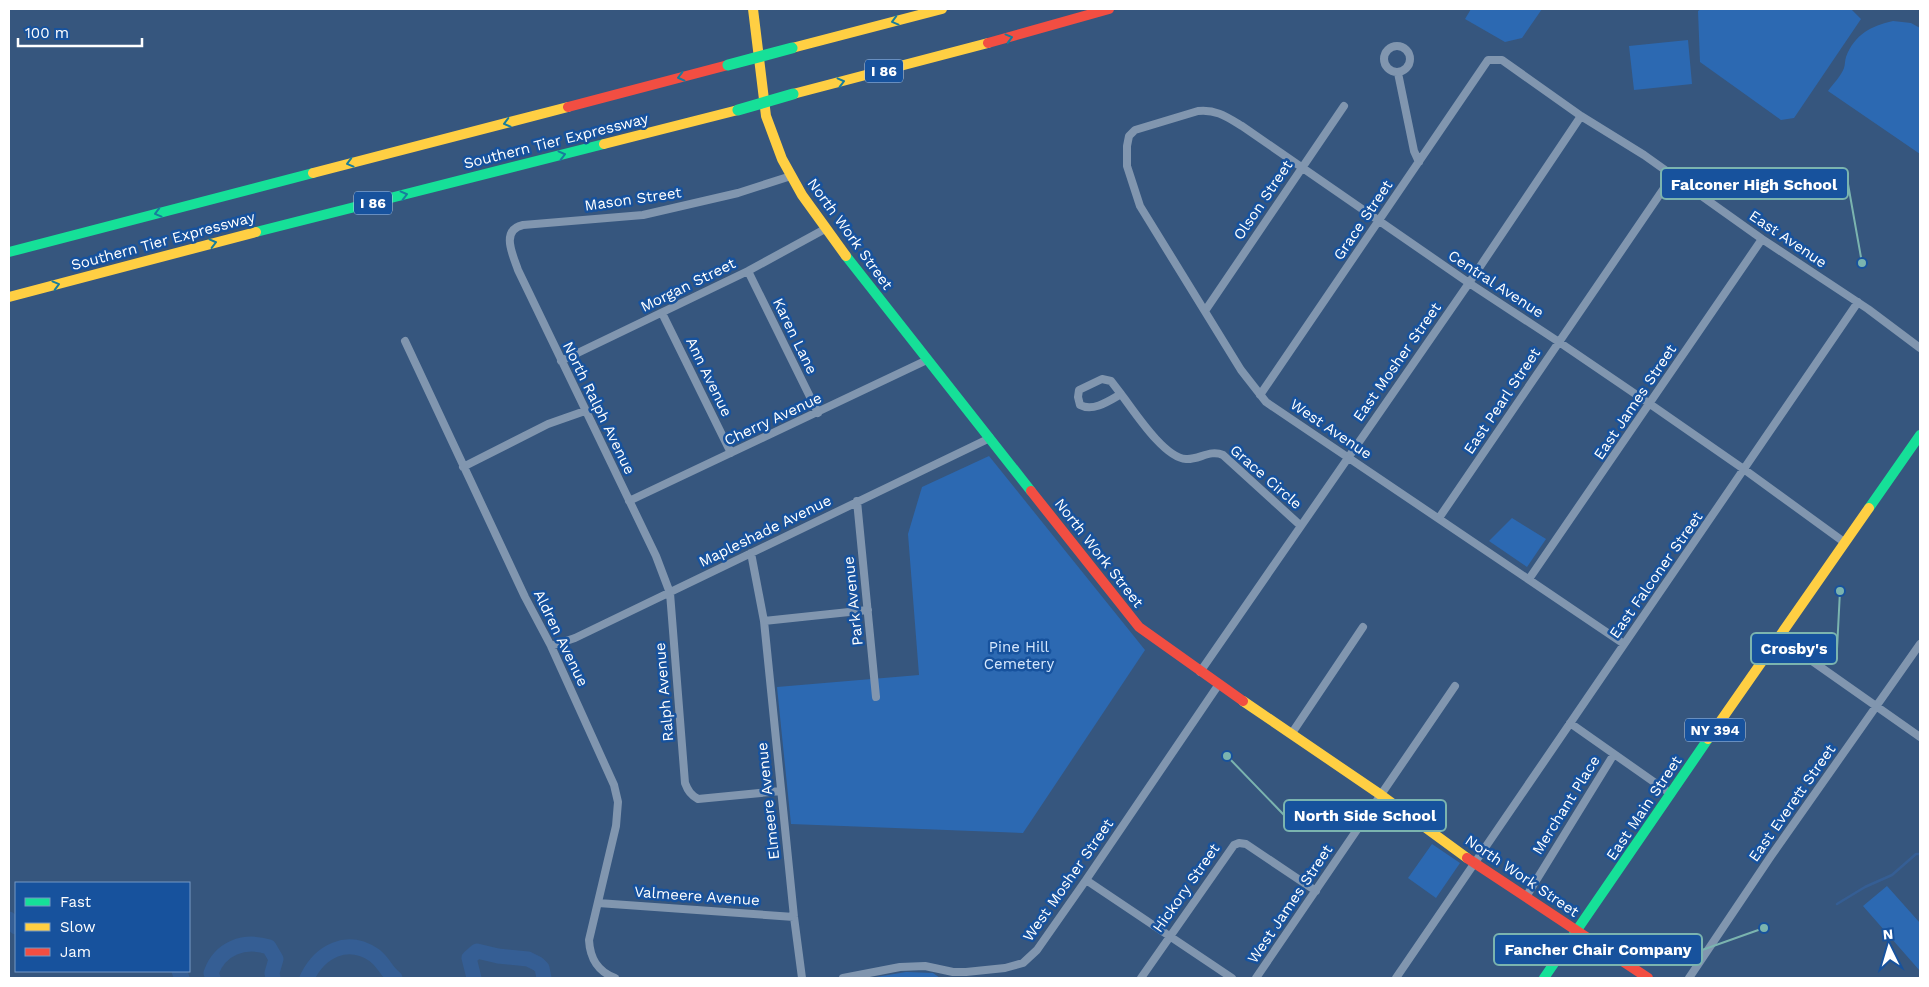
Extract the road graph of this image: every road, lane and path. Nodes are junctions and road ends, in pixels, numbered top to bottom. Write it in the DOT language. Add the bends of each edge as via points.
graph roads {
  1 [pos="753,9"];
  2 [pos="942,9"];
  3 [pos="1109,9"];
  4 [pos="1488,60"];
  5 [pos="1398,73"];
  6 [pos="1344,106"];
  7 [pos="1581,116"];
  8 [pos="1126,146"];
  9 [pos="1419,162"];
  10 [pos="1301,167"];
  11 [pos="1673,175"];
  12 [pos="791,176"];
  13 [pos="1379,221"];
  14 [pos="825,228"];
  15 [pos="510,234"];
  16 [pos="1762,239"];
  17 [pos="9,252"];
  18 [pos="748,271"];
  19 [pos="1469,283"];
  20 [pos="9,297"];
  21 [pos="1858,302"];
  22 [pos="1205,310"];
  23 [pos="662,313"];
  24 [pos="405,341"];
  25 [pos="1559,342"];
  26 [pos="1920,348"];
  27 [pos="927,360"];
  28 [pos="561,361"];
  29 [pos="1121,394"];
  30 [pos="1260,396"];
  31 [pos="1650,404"];
  32 [pos="585,411"];
  33 [pos="818,413"];
  34 [pos="1920,426"];
  35 [pos="1920,435"];
  36 [pos="990,438"];
  37 [pos="731,453"];
  38 [pos="1348,456"];
  39 [pos="463,467"];
  40 [pos="1745,470"];
  41 [pos="857,501"];
  42 [pos="629,502"];
  43 [pos="1439,518"];
  44 [pos="1301,526"];
  45 [pos="1854,528"];
  46 [pos="1844,542"];
  47 [pos="751,553"];
  48 [pos="1529,579"];
  49 [pos="670,593"];
  50 [pos="868,610"];
  51 [pos="764,621"];
  52 [pos="1363,627"];
  53 [pos="1778,637"];
  54 [pos="1624,644"];
  55 [pos="1920,644"];
  56 [pos="551,646"];
  57 [pos="1200,672"];
  58 [pos="1219,684"];
  59 [pos="1455,686"];
  60 [pos="876,697"];
  61 [pos="1877,706"];
  62 [pos="1570,723"];
  63 [pos="1292,733"];
  64 [pos="1920,737"];
  65 [pos="1614,754"];
  66 [pos="781,791"];
  67 [pos="1671,794"];
  68 [pos="1381,795"];
  69 [pos="1475,863"];
  70 [pos="1086,880"];
  71 [pos="1316,891"];
  72 [pos="1526,897"];
  73 [pos="598,903"];
  74 [pos="794,917"];
  75 [pos="1576,931"];
  76 [pos="1170,936"];
  77 [pos="987,974"];
  78 [pos="615,978"];
  79 [pos="802,978"];
  80 [pos="843,978"];
  81 [pos="1141,978"];
  82 [pos="1232,978"];
  83 [pos="1256,978"];
  84 [pos="1396,978"];
  85 [pos="1544,978"];
  86 [pos="1648,978"];
  87 [pos="1689,978"];
  1 -- 12 [label="main road, North Work Street" via="766,116"];
  2 -- 17 [label="main road, Southern Tier Expressway, one-way, bridge"];
  20 -- 3 [label="main road, Southern Tier Expressway / I 86, one-way, bridge" via="738,110 1012,38"];
  4 -- 7 [label="street, East Avenue" via="1502,60"];
  4 -- 9 [label="street, Grace Street"];
  5 -- 9 [label="street"];
  6 -- 10 [label="street, Olson Street"];
  7 -- 11 [label="street, East Avenue"];
  7 -- 19 [label="street, East Mosher Street"];
  8 -- 10 [label="street, Central Avenue" via="1135,130 1207,110 1220,113 1242,126"];
  8 -- 22 [label="street, West Avenue" via="1127,166 1140,206"];
  9 -- 13 [label="street, Grace Street"];
  10 -- 13 [label="street, Central Avenue"];
  10 -- 22 [label="street, Olson Street"];
  11 -- 16 [label="street, East Avenue"];
  11 -- 25 [label="street, East Pearl Street"];
  12 -- 14 [label="main road, North Work Street"];
  12 -- 15 [label="street, Mason Street" via="669,210 597,220 523,224"];
  13 -- 19 [label="street, Central Avenue"];
  13 -- 30 [label="street, Grace Street"];
  14 -- 18 [label="street, Morgan Street"];
  14 -- 27 [label="main road, North Work Street"];
  15 -- 28 [label="street, North Ralph Avenue" via="509,246 518,270"];
  16 -- 21 [label="street, East Avenue"];
  16 -- 31 [label="street, East James Street"];
  18 -- 23 [label="street, Morgan Street"];
  18 -- 33 [label="street, Karen Lane"];
  19 -- 25 [label="street, Central Avenue"];
  19 -- 38 [label="street, East Mosher Street"];
  21 -- 26 [label="street, East Avenue"];
  21 -- 40 [label="street, East Falconer Street"];
  22 -- 30 [label="street, West Avenue"];
  23 -- 28 [label="street, Morgan Street"];
  23 -- 37 [label="street, Ann Avenue"];
  24 -- 39 [label="street, Aldren Avenue"];
  25 -- 31 [label="street, Central Avenue"];
  25 -- 43 [label="street, East Pearl Street"];
  27 -- 33 [label="street, Cherry Avenue"];
  27 -- 36 [label="main road, North Work Street"];
  28 -- 32 [label="street, North Ralph Avenue"];
  29 -- 29 [label="street, Grace Circle" via="1111,381 1102,379 1078,393 1080,405 1086,408"];
  29 -- 44 [label="street, Grace Circle" via="1171,453 1187,459 1217,452 1223,455"];
  30 -- 38 [label="street, West Avenue"];
  31 -- 40 [label="street, Central Avenue"];
  31 -- 48 [label="street, East James Street"];
  32 -- 39 [label="street" via="548,424"];
  32 -- 42 [label="street, North Ralph Avenue"];
  33 -- 37 [label="street, Cherry Avenue"];
  34 -- 45 [label="main road, East Main Street / NY 394"];
  35 -- 45 [label="main road, East Main Street / NY 394"];
  36 -- 41 [label="street, Mapleshade Avenue"];
  36 -- 57 [label="main road, North Work Street" via="1138,627"];
  37 -- 42 [label="street, Cherry Avenue"];
  38 -- 43 [label="street, West Avenue"];
  38 -- 44 [label="street, East Mosher Street"];
  39 -- 56 [label="street, Aldren Avenue"];
  40 -- 46 [label="street, Central Avenue"];
  40 -- 54 [label="street, East Falconer Street"];
  41 -- 47 [label="street, Mapleshade Avenue"];
  41 -- 50 [label="street, Park Avenue"];
  42 -- 49 [label="street, North Ralph Avenue"];
  43 -- 48 [label="street, West Avenue"];
  44 -- 57 [label="street, East Mosher Street"];
  45 -- 46 [label="main road, East Main Street / NY 394"];
  46 -- 53 [label="main road, East Main Street / NY 394"];
  47 -- 49 [label="street, Mapleshade Avenue"];
  47 -- 51 [label="street, Elmeere Avenue"];
  48 -- 54 [label="street, West Avenue"];
  49 -- 56 [label="street, Mapleshade Avenue" via="576,638"];
  49 -- 66 [label="street, Ralph Avenue" via="687,790 698,799"];
  50 -- 51 [label="street"];
  50 -- 60 [label="street, Park Avenue"];
  51 -- 66 [label="street, Elmeere Avenue"];
  52 -- 63 [label="street"];
  53 -- 61 [label="street"];
  53 -- 67 [label="main road, East Main Street / NY 394"];
  54 -- 62 [label="street, East Falconer Street"];
  55 -- 61 [label="street, East Everett Street"];
  56 -- 73 [label="street, Aldren Avenue" via="610,776 618,802 616,826"];
  57 -- 58 [label="main road, North Work Street"];
  58 -- 63 [label="main road, North Work Street"];
  58 -- 70 [label="street, West Mosher Street"];
  59 -- 68 [label="street"];
  61 -- 64 [label="street"];
  61 -- 87 [label="street, East Everett Street"];
  62 -- 65 [label="street"];
  62 -- 69 [label="street, East Falconer Street"];
  63 -- 68 [label="main road, North Work Street"];
  65 -- 67 [label="street"];
  65 -- 72 [label="street, Merchant Place"];
  66 -- 74 [label="street, Elmeere Avenue"];
  67 -- 75 [label="main road, East Main Street / NY 394"];
  68 -- 69 [label="main road, North Work Street"];
  68 -- 71 [label="street, West James Street"];
  69 -- 72 [label="main road, North Work Street"];
  69 -- 84 [label="street, East Falconer Street"];
  70 -- 76 [label="street"];
  70 -- 77 [label="street, West Mosher Street" via="1024,963"];
  71 -- 76 [label="street, Hickory Street" via="1246,844 1239,843 1231,848"];
  71 -- 83 [label="street, West James Street"];
  72 -- 75 [label="main road, North Work Street"];
  73 -- 74 [label="street, Valmeere Avenue"];
  73 -- 78 [label="street, Aldren Avenue" via="589,931 590,952 599,968"];
  74 -- 79 [label="street, Elmeere Avenue"];
  75 -- 85 [label="main road, NY 394"];
  75 -- 86 [label="main road, North Work Street"];
  76 -- 81 [label="street, Hickory Street"];
  76 -- 82 [label="street"];
  77 -- 80 [label="street, West Mosher Street" via="915,966"];
}
